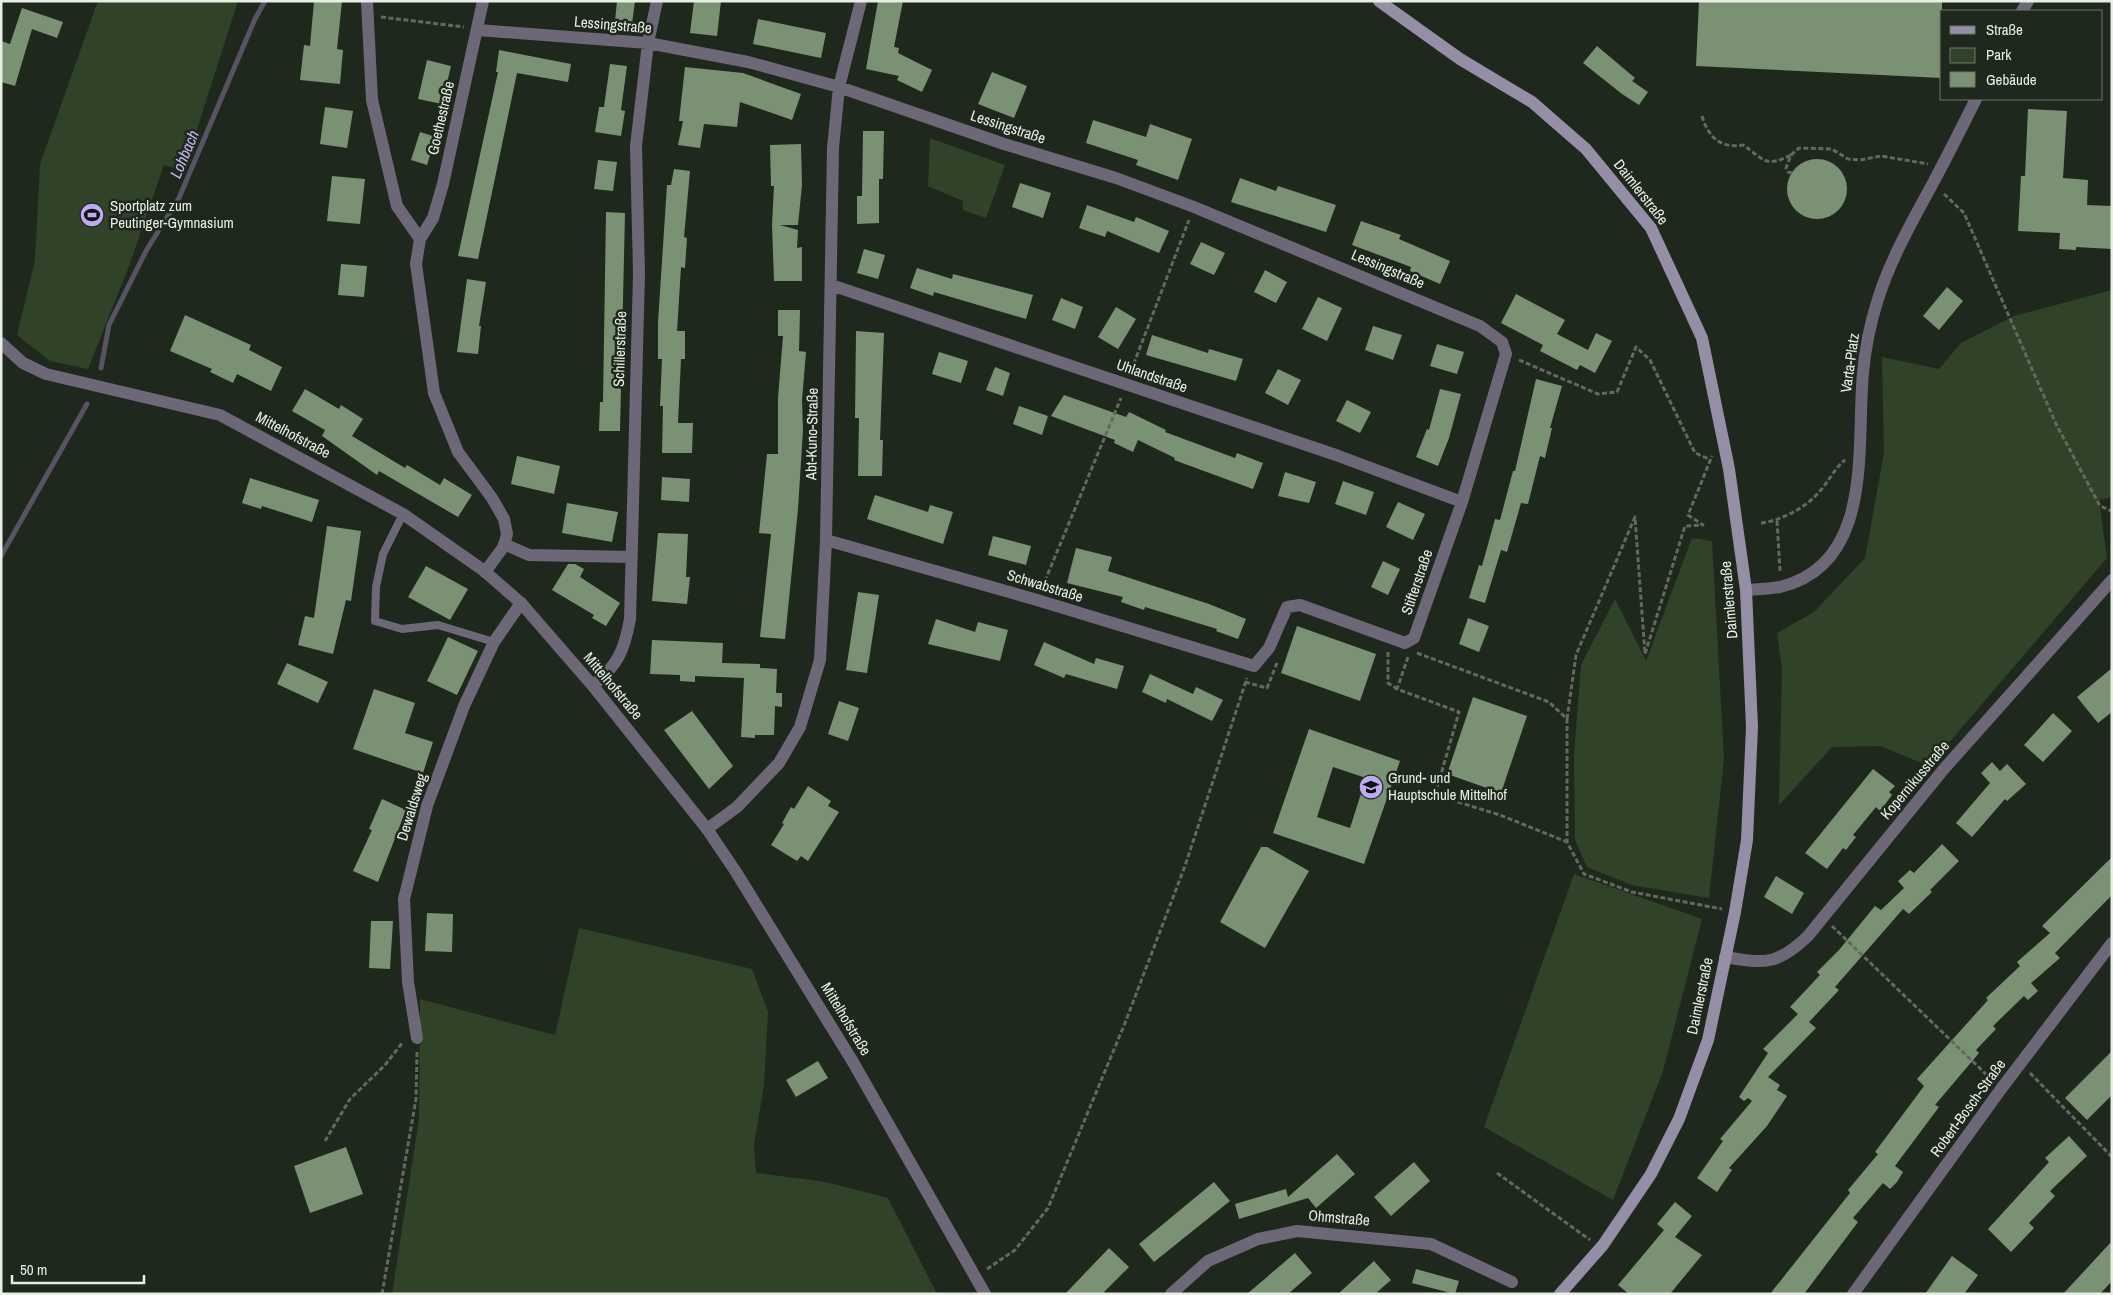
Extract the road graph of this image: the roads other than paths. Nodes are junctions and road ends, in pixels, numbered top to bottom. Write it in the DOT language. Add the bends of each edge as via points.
graph roads {
  1 [pos="367,1"];
  2 [pos="483,1"];
  3 [pos="657,1"];
  4 [pos="861,1"];
  5 [pos="1379,1"];
  6 [pos="478,30"];
  7 [pos="648,43"];
  8 [pos="839,87"];
  9 [pos="1975,100"];
  10 [pos="420,239"];
  11 [pos="831,286"];
  12 [pos="1,343"];
  13 [pos="1504,348"];
  14 [pos="1462,502"];
  15 [pos="403,514"];
  16 [pos="826,540"];
  17 [pos="504,544"];
  18 [pos="631,557"];
  19 [pos="485,572"];
  20 [pos="2112,580"];
  21 [pos="1746,590"];
  22 [pos="521,603"];
  23 [pos="494,642"];
  24 [pos="1254,666"];
  25 [pos="593,686"];
  26 [pos="707,829"];
  27 [pos="2112,943"];
  28 [pos="1725,957"];
  29 [pos="416,1032"];
  30 [pos="1512,1282"];
  31 [pos="985,1294"];
  32 [pos="1171,1294"];
  33 [pos="1560,1294"];
  34 [pos="1853,1294"];
  1 -- 10 [label="street" via="372,100 397,206"];
  2 -- 6 [label="street, Goethestraße"];
  3 -- 7 [label="street, Schillerstraße"];
  4 -- 8 [label="street, Abt-Kuno-Straße"];
  5 -- 21 [label="main road, Daimlerstraße" via="1460,59 1532,102 1586,149 1651,228 1702,338 1729,469"];
  6 -- 7 [label="street, Lessingstraße"];
  6 -- 10 [label="street, Goethestraße" via="443,184 433,218"];
  7 -- 8 [label="street, Lessingstraße" via="748,62"];
  7 -- 18 [label="street, Schillerstraße" via="636,146 639,272"];
  8 -- 11 [label="street, Abt-Kuno-Straße" via="833,148"];
  8 -- 13 [label="street, Lessingstraße" via="1194,207 1480,326"];
  9 -- 21 [label="street, Varta-Platz" via="1907,227 1878,298 1863,370 1857,480 1846,532 1824,564 1800,579 1780,587"];
  10 -- 17 [label="street" via="416,264 434,394 458,452 504,519 507,534"];
  11 -- 14 [label="street, Uhlandstraße" via="1336,455"];
  11 -- 16 [label="street, Abt-Kuno-Straße"];
  12 -- 15 [label="street, Mittelhofstraße" via="23,363 46,374 220,415"];
  13 -- 14 [label="street, Stifterstraße"];
  14 -- 24 [label="street, Stifterstraße" via="1414,638 1405,650 1300,604 1288,607 1269,648"];
  15 -- 19 [label="street, Mittelhofstraße"];
  15 -- 23 [label="lane" via="383,554 376,587 375,621 402,629 438,625"];
  16 -- 24 [label="street, Schwabstraße"];
  16 -- 26 [label="street, Abt-Kuno-Straße" via="820,660 800,727 779,763 758,787"];
  17 -- 18 [label="street" via="529,555"];
  17 -- 19 [label="street"];
  18 -- 25 [label="street, Schillerstraße" via="630,620 625,644 616,664"];
  19 -- 22 [label="street, Mittelhofstraße"];
  20 -- 28 [label="street, Kopernikusstraße" via="1943,770 1823,918 1791,952 1766,962"];
  21 -- 28 [label="main road, Daimlerstraße" via="1751,782 1747,840"];
  22 -- 23 [label="street, Dewaldsweg"];
  22 -- 25 [label="street, Mittelhofstraße"];
  23 -- 29 [label="street, Dewaldsweg" via="464,706 427,806 404,899 408,982"];
  25 -- 26 [label="street, Mittelhofstraße"];
  26 -- 31 [label="street, Mittelhofstraße" via="791,957"];
  27 -- 34 [label="street, Robert-Bosch-Straße" via="2020,1063"];
  28 -- 33 [label="main road, Daimlerstraße" via="1708,1040 1679,1119 1651,1174 1599,1249"];
  30 -- 32 [label="street, Ohmstraße" via="1430,1244 1297,1231 1258,1239 1208,1261"];
}
